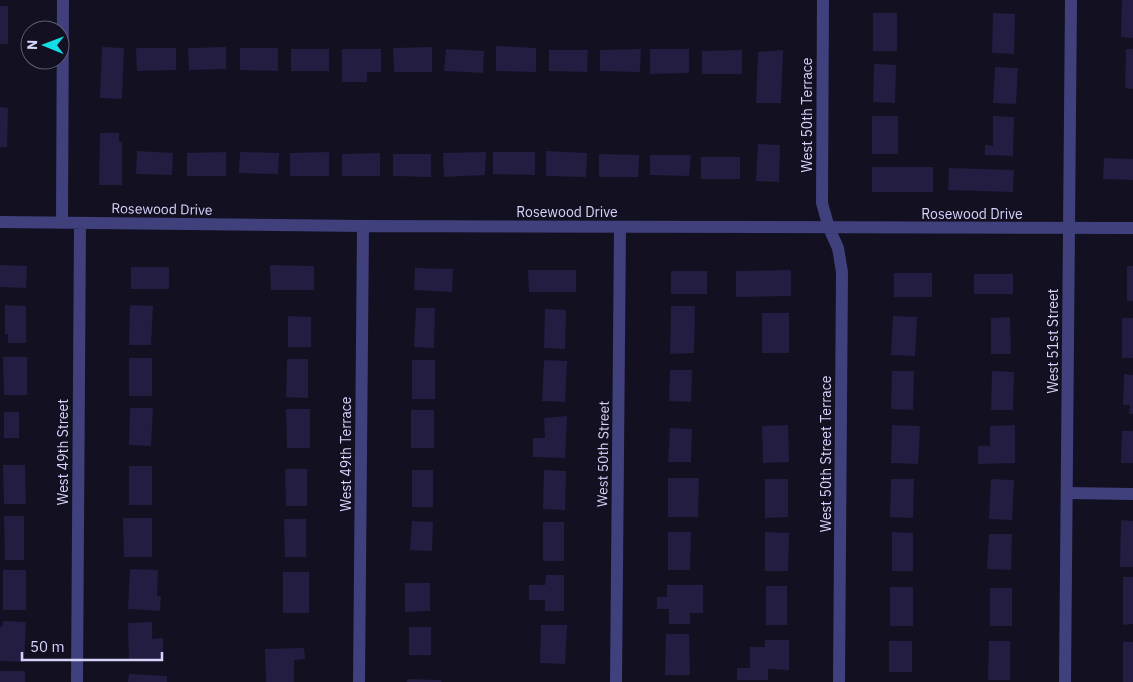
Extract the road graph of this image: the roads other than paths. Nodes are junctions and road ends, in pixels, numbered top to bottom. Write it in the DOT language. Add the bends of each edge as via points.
graph roads {
  1 [pos="62,0"];
  2 [pos="822,0"];
  3 [pos="1071,0"];
  4 [pos="0,222"];
  5 [pos="62,222"];
  6 [pos="80,223"];
  7 [pos="362,226"];
  8 [pos="620,227"];
  9 [pos="829,228"];
  10 [pos="1133,228"];
  11 [pos="1070,229"];
  12 [pos="1067,493"];
  13 [pos="1133,494"];
  14 [pos="76,682"];
  15 [pos="359,682"];
  16 [pos="616,682"];
  17 [pos="839,682"];
  18 [pos="1065,682"];
  1 -- 5 [label="street"];
  2 -- 9 [label="street, West 50th Terrace" via="822,202"];
  3 -- 11 [label="street, West 51st Street"];
  4 -- 5 [label="street, Rosewood Drive"];
  5 -- 6 [label="street, Rosewood Drive"];
  6 -- 7 [label="street, Rosewood Drive"];
  6 -- 14 [label="street, West 49th Street"];
  7 -- 8 [label="street, Rosewood Drive"];
  7 -- 15 [label="street, West 49th Terrace"];
  8 -- 9 [label="street, Rosewood Drive"];
  8 -- 16 [label="street, West 50th Street"];
  9 -- 11 [label="street, Rosewood Drive"];
  9 -- 17 [label="street, West 50th Street Terrace" via="838,248 842,272"];
  10 -- 11 [label="street, Rosewood Drive"];
  11 -- 12 [label="street, West 51st Street"];
  12 -- 13 [label="street"];
  12 -- 18 [label="street, West 51st Street"];
}
